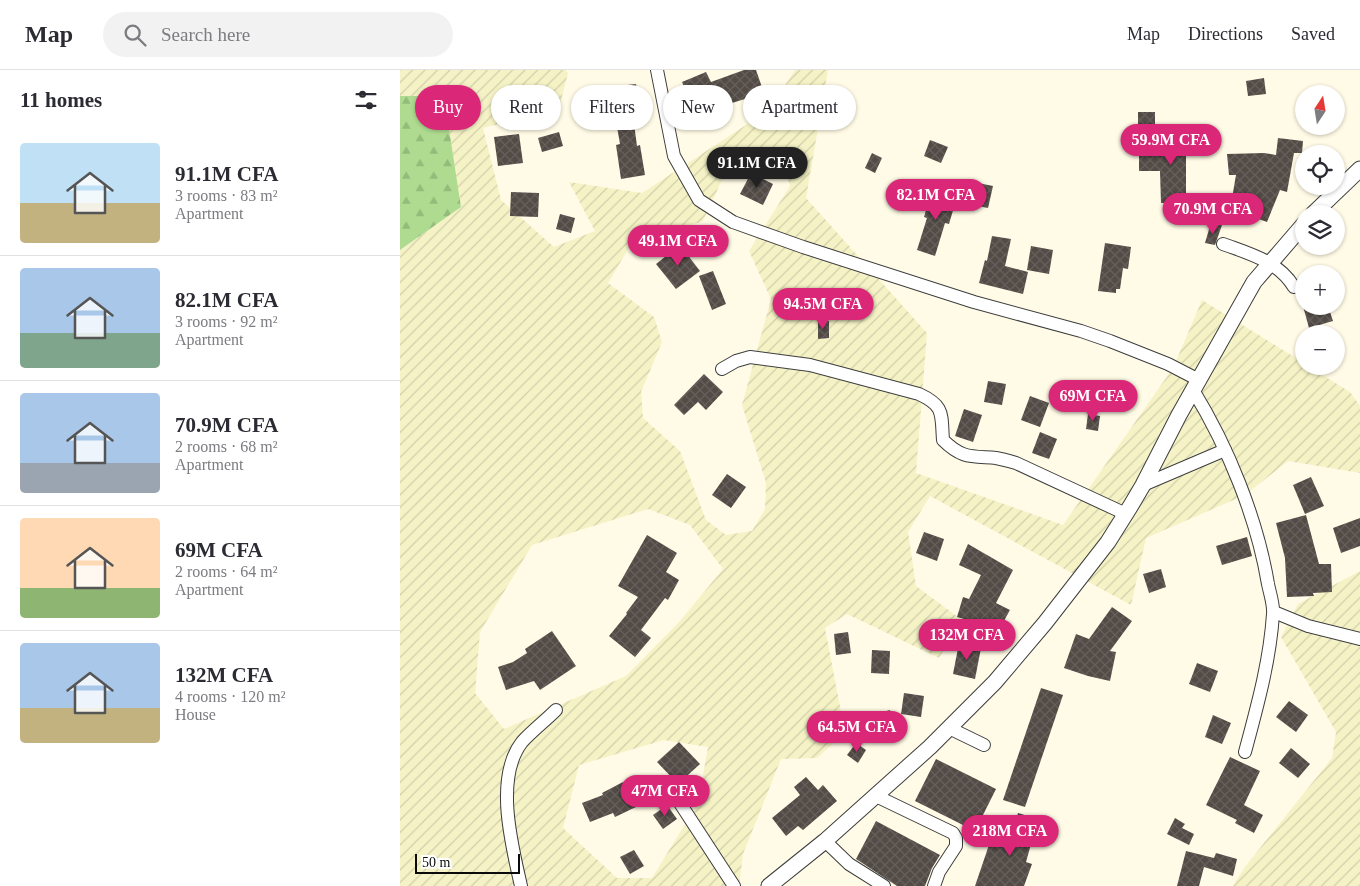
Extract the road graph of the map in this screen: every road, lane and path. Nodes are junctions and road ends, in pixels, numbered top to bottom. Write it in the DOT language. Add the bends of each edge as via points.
graph roads {
  1 [pos="657,70"];
  2 [pos="1360,169"];
  3 [pos="1322,205"];
  4 [pos="1295,234"];
  5 [pos="1223,244"];
  6 [pos="1270,262"];
  7 [pos="1294,287"];
  8 [pos="722,369"];
  9 [pos="1196,385"];
  10 [pos="1225,450"];
  11 [pos="1143,485"];
  12 [pos="1126,514"];
  13 [pos="1274,612"];
  14 [pos="1360,639"];
  15 [pos="556,710"];
  16 [pos="949,728"];
  17 [pos="984,745"];
  18 [pos="1245,752"];
  19 [pos="876,796"];
  20 [pos="676,797"];
  21 [pos="826,841"];
  22 [pos="521,886"];
  23 [pos="734,886"];
  24 [pos="769,886"];
  25 [pos="884,886"];
  26 [pos="934,886"];
  1 -- 9 [label="street" via="674,156 699,200 733,222 803,248 974,302 1095,336 1151,357"];
  2 -- 3 [label="street"];
  4 -- 6 [label="street"];
  5 -- 6 [label="street"];
  6 -- 7 [label="street" via="1287,275"];
  6 -- 9 [label="street" via="1254,282"];
  8 -- 12 [label="street" via="750,357 810,365 920,394 940,409 943,440 956,451 976,458 997,458 1016,463"];
  9 -- 10 [label="street"];
  9 -- 11 [label="street"];
  10 -- 11 [label="street"];
  10 -- 13 [label="street" via="1256,529"];
  11 -- 12 [label="street"];
  12 -- 16 [label="street" via="1045,623 995,682"];
  13 -- 14 [label="street" via="1308,626"];
  13 -- 18 [label="street" via="1260,695"];
  15 -- 22 [label="street" via="522,742 510,775 508,828"];
  16 -- 17 [label="street"];
  16 -- 19 [label="street"];
  19 -- 21 [label="street"];
  19 -- 26 [label="street" via="953,833 956,846"];
  20 -- 23 [label="street"];
  21 -- 24 [label="street"];
  21 -- 25 [label="street" via="849,864"];
}
